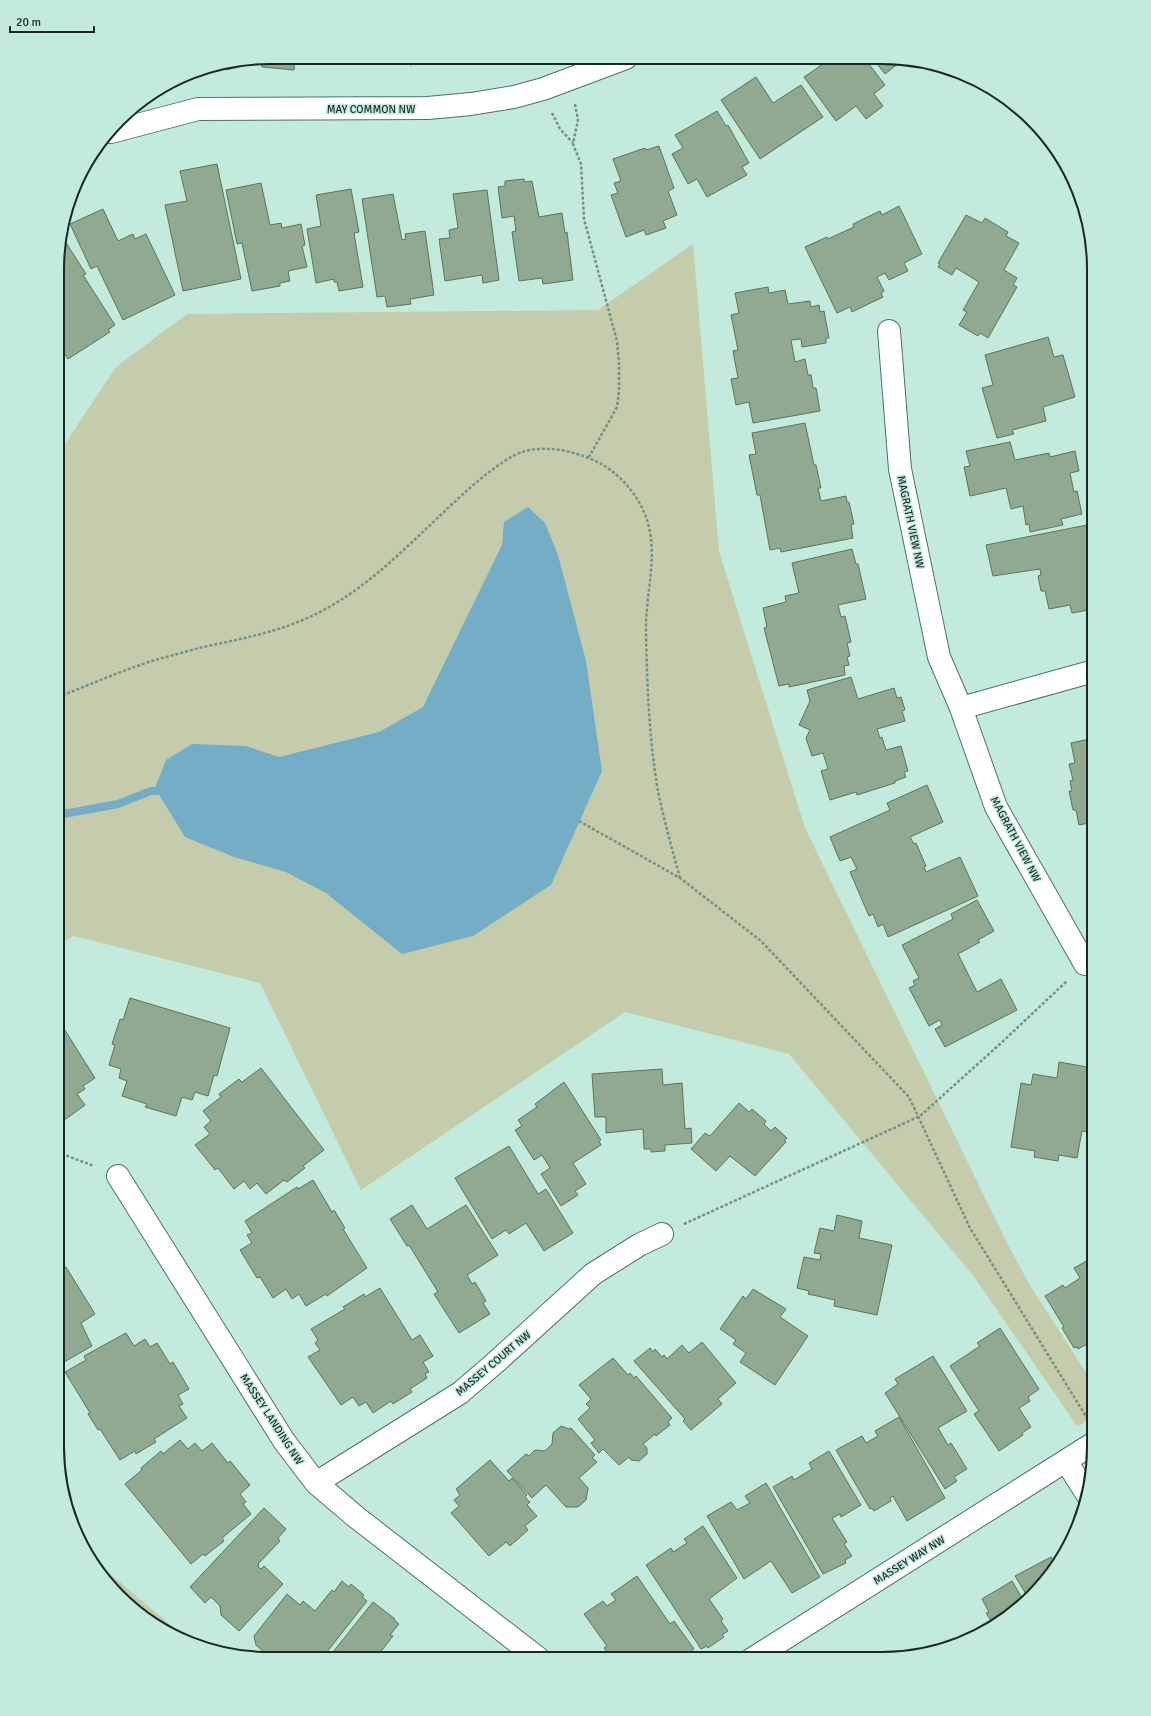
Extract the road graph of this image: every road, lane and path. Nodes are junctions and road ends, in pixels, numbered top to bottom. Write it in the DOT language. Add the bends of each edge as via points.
graph roads {
  1 [pos="611,64"];
  2 [pos="571,80"];
  3 [pos="543,89"];
  4 [pos="119,130"];
  5 [pos="573,144"];
  6 [pos="890,331"];
  7 [pos="589,457"];
  8 [pos="1087,673"];
  9 [pos="64,695"];
  10 [pos="961,708"];
  11 [pos="579,821"];
  12 [pos="680,878"];
  13 [pos="1085,964"];
  14 [pos="920,1116"];
  15 [pos="64,1154"];
  16 [pos="118,1176"];
  17 [pos="662,1234"];
  18 [pos="1087,1416"];
  19 [pos="1087,1448"];
  20 [pos="1066,1461"];
  21 [pos="316,1483"];
  22 [pos="1083,1488"];
  23 [pos="530,1652"];
  24 [pos="763,1652"];
  1 -- 2 [label="street, MAY COMMON NW"];
  2 -- 3 [label="street, MAY COMMON NW"];
  2 -- 5 [label="path" via="578,120"];
  3 -- 4 [label="street, MAY COMMON NW" via="514,97 428,108 198,109"];
  3 -- 5 [label="path" via="554,119"];
  5 -- 7 [label="path" via="581,164 587,236 617,341 619,363 617,407"];
  6 -- 10 [label="street, MAGRATH VIEW NW" via="900,469 939,657"];
  7 -- 9 [label="path" via="558,449 521,452 471,486 378,573 337,603 305,619 256,637 212,645 158,660"];
  7 -- 12 [label="path" via="617,474 634,493 650,532 652,552 646,628 648,705 658,790"];
  8 -- 10 [label="street"];
  10 -- 13 [label="street, MAGRATH VIEW NW" via="996,807"];
  11 -- 12 [label="path"];
  12 -- 14 [label="path" via="761,941 909,1097"];
  13 -- 14 [label="path"];
  14 -- 17 [label="path"];
  14 -- 18 [label="path" via="970,1228"];
  15 -- 16 [label="path"];
  16 -- 21 [label="street, MASSEY LANDING NW" via="284,1441"];
  17 -- 21 [label="street, MASSEY COURT NW" via="639,1245 593,1274 460,1393"];
  19 -- 20 [label="street, MASSEY WAY NW"];
  20 -- 22 [label="street"];
  20 -- 24 [label="street, MASSEY WAY NW"];
  21 -- 23 [label="street, MASSEY LANDING NW"];
}
